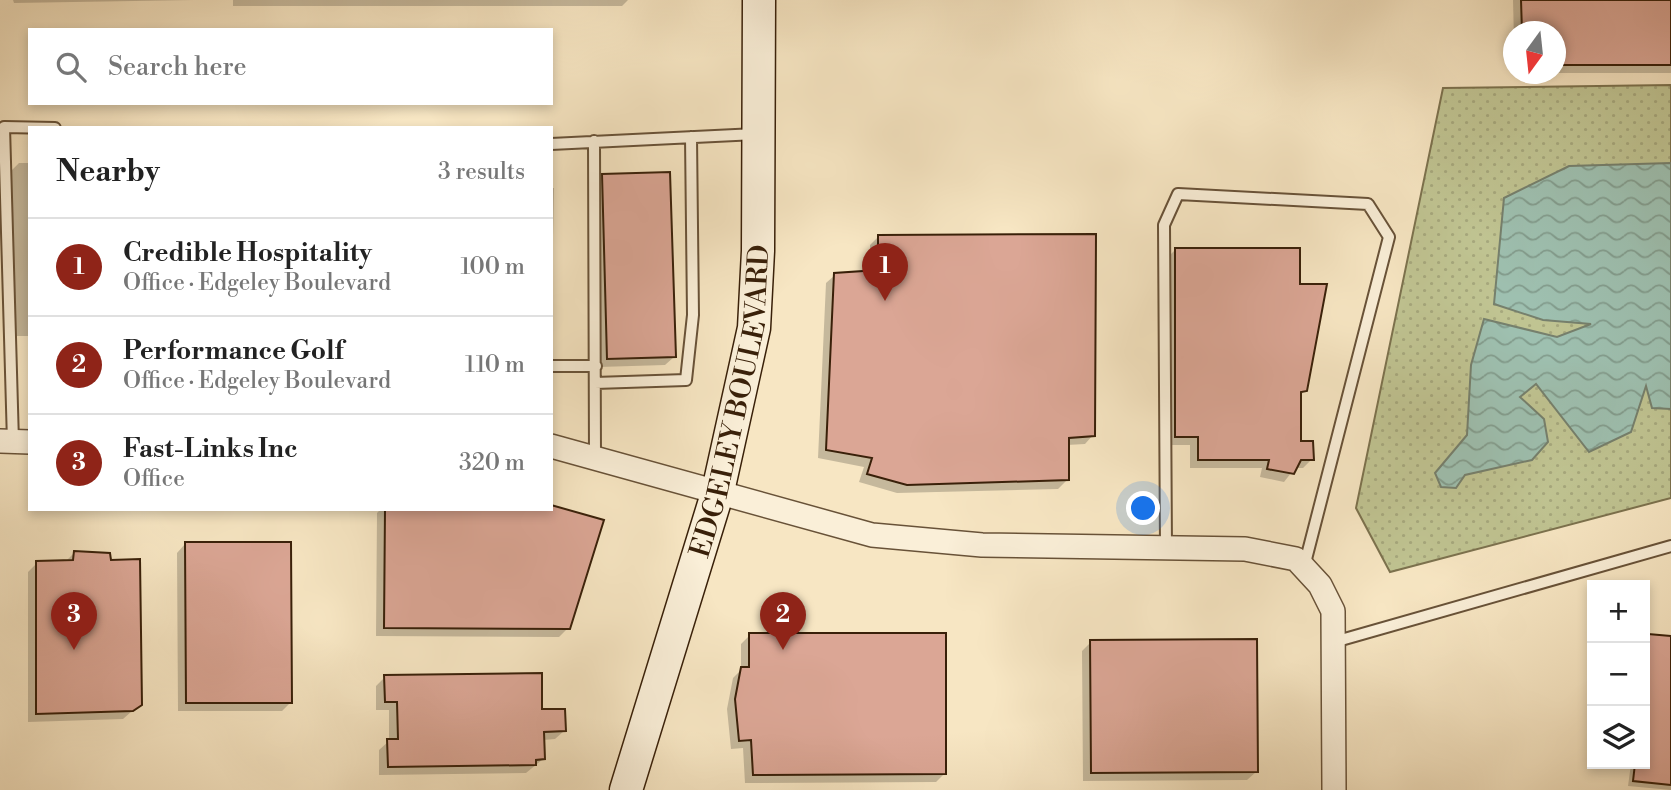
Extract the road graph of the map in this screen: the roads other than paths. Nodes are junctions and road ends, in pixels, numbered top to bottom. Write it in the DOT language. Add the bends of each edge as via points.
graph roads {
  1 [pos="759,0"];
  2 [pos="28,127"];
  3 [pos="759,134"];
  4 [pos="691,137"];
  5 [pos="594,141"];
  6 [pos="553,144"];
  7 [pos="553,366"];
  8 [pos="596,366"];
  9 [pos="596,383"];
  10 [pos="14,442"];
  11 [pos="553,447"];
  12 [pos="596,458"];
  13 [pos="718,491"];
  14 [pos="1671,546"];
  15 [pos="1166,548"];
  16 [pos="1304,567"];
  17 [pos="1333,642"];
  18 [pos="626,790"];
  19 [pos="1334,790"];
  1 -- 3 [label="street, EDGELEY BOULEVARD"];
  2 -- 10 [label="lane" via="4,127"];
  3 -- 4 [label="lane"];
  3 -- 13 [label="street, EDGELEY BOULEVARD" via="754,328"];
  4 -- 5 [label="lane"];
  4 -- 9 [label="lane" via="693,315 686,380"];
  5 -- 6 [label="lane"];
  5 -- 8 [label="lane"];
  7 -- 8 [label="lane"];
  8 -- 9 [label="lane"];
  9 -- 12 [label="lane"];
  11 -- 12 [label="street"];
  12 -- 13 [label="street"];
  13 -- 15 [label="street" via="872,535 982,545"];
  13 -- 18 [label="street, EDGELEY BOULEVARD"];
  14 -- 17 [label="lane"];
  15 -- 16 [label="street" via="1245,549 1296,559"];
  15 -- 16 [label="lane" via="1164,225 1178,194 1368,204 1389,237"];
  16 -- 17 [label="street" via="1333,611"];
  17 -- 19 [label="street"];
}
